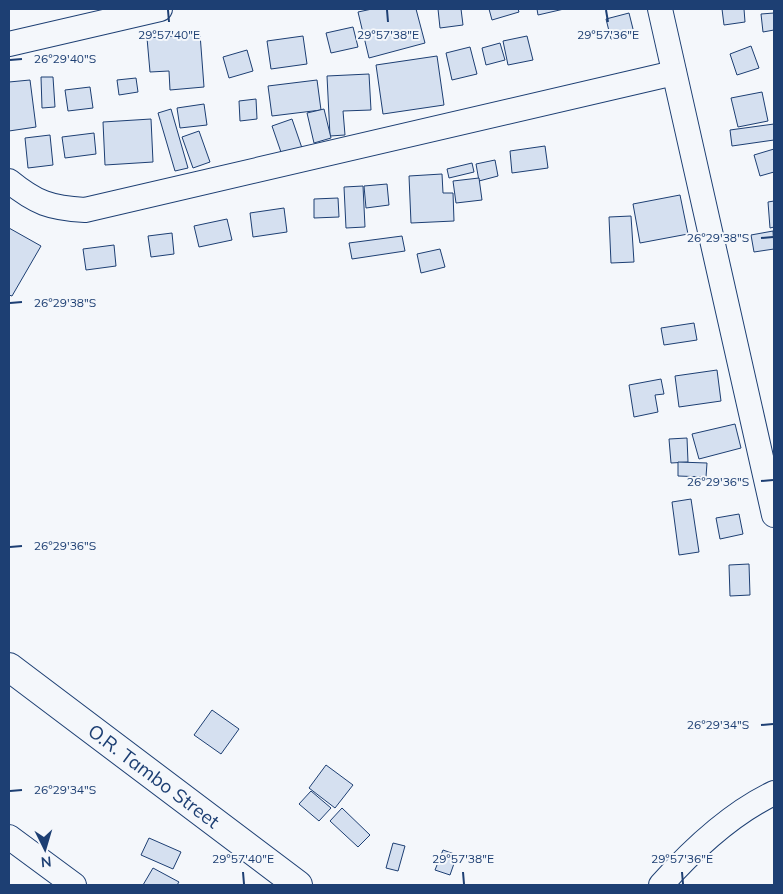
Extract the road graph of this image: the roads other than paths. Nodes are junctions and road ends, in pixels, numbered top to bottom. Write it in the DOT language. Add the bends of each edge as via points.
graph roads {
  1 [pos="160,9"];
  2 [pos="660,9"];
  3 [pos="9,44"];
  4 [pos="674,73"];
  5 [pos="9,181"];
  6 [pos="774,515"];
  7 [pos="9,667"];
  8 [pos="774,793"];
  9 [pos="9,837"];
  10 [pos="74,885"];
  11 [pos="298,885"];
  12 [pos="661,885"];
  1 -- 3 [label="street"];
  2 -- 4 [label="street"];
  4 -- 5 [label="street" via="85,210 44,204"];
  4 -- 6 [label="street"];
  7 -- 11 [label="street, O.R. Tambo Street"];
  8 -- 12 [label="street" via="730,821 688,855"];
  9 -- 10 [label="street"];
}
